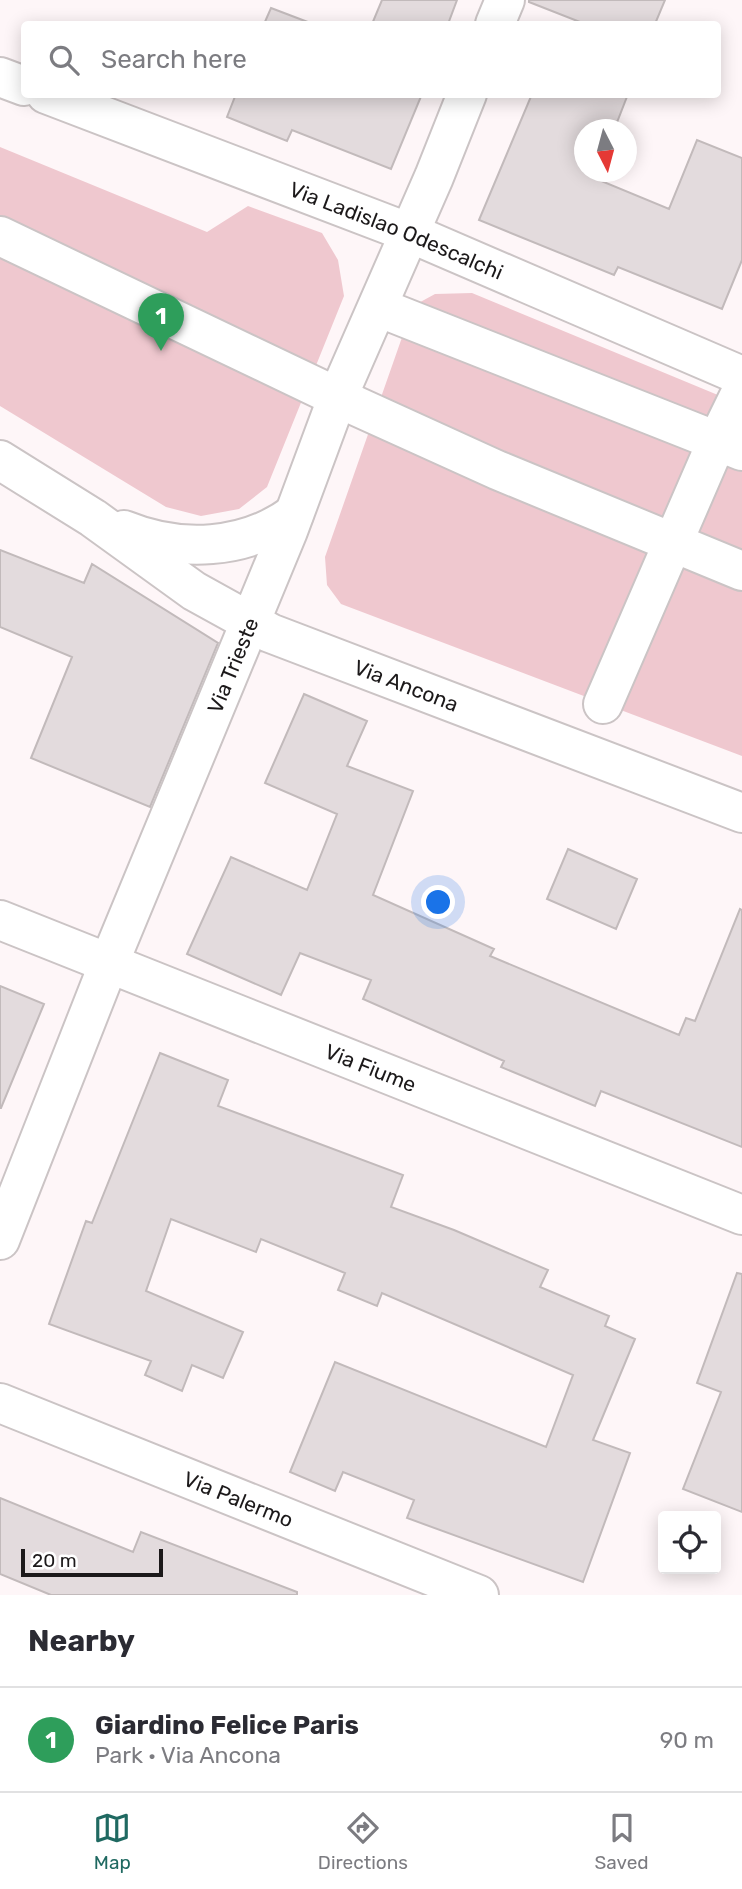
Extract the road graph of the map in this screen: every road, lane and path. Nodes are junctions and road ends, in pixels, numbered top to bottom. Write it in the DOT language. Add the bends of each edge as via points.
graph roads {
  1 [pos="505,0"];
  2 [pos="496,21"];
  3 [pos="0,77"];
  4 [pos="21,85"];
  5 [pos="56,98"];
  6 [pos="465,98"];
  7 [pos="410,233"];
  8 [pos="0,236"];
  9 [pos="393,313"];
  10 [pos="742,376"];
  11 [pos="742,390"];
  12 [pos="338,396"];
  13 [pos="729,446"];
  14 [pos="0,460"];
  15 [pos="295,514"];
  16 [pos="93,518"];
  17 [pos="674,543"];
  18 [pos="742,571"];
  19 [pos="251,623"];
  20 [pos="603,704"];
  21 [pos="742,813"];
  22 [pos="0,920"];
  23 [pos="109,964"];
  24 [pos="742,1215"];
  25 [pos="0,1240"];
  26 [pos="0,1403"];
  27 [pos="479,1595"];
  1 -- 2 [label="street"];
  3 -- 4 [label="street"];
  5 -- 7 [label="street, Via Ladislao Odescalchi"];
  6 -- 7 [label="street, Via Trieste"];
  7 -- 10 [label="street, Via Ladislao Odescalchi"];
  7 -- 12 [label="street, Via Trieste"];
  8 -- 12 [label="street"];
  9 -- 13 [label="street"];
  11 -- 13 [label="street"];
  12 -- 15 [label="street, Via Trieste"];
  12 -- 17 [label="street" via="497,470"];
  13 -- 17 [label="street"];
  14 -- 16 [label="street, Via Ancona"];
  15 -- 16 [label="street, Via Ancona" via="245,538 192,545 147,538"];
  15 -- 19 [label="street, Via Trieste"];
  16 -- 19 [label="street, Via Ancona" via="166,572"];
  17 -- 18 [label="street"];
  17 -- 20 [label="street"];
  19 -- 21 [label="street, Via Ancona"];
  19 -- 23 [label="street, Via Trieste"];
  22 -- 23 [label="street, Via Fiume"];
  23 -- 24 [label="street, Via Fiume"];
  23 -- 25 [label="street, Via Trieste"];
  26 -- 27 [label="street, Via Palermo"];
}
